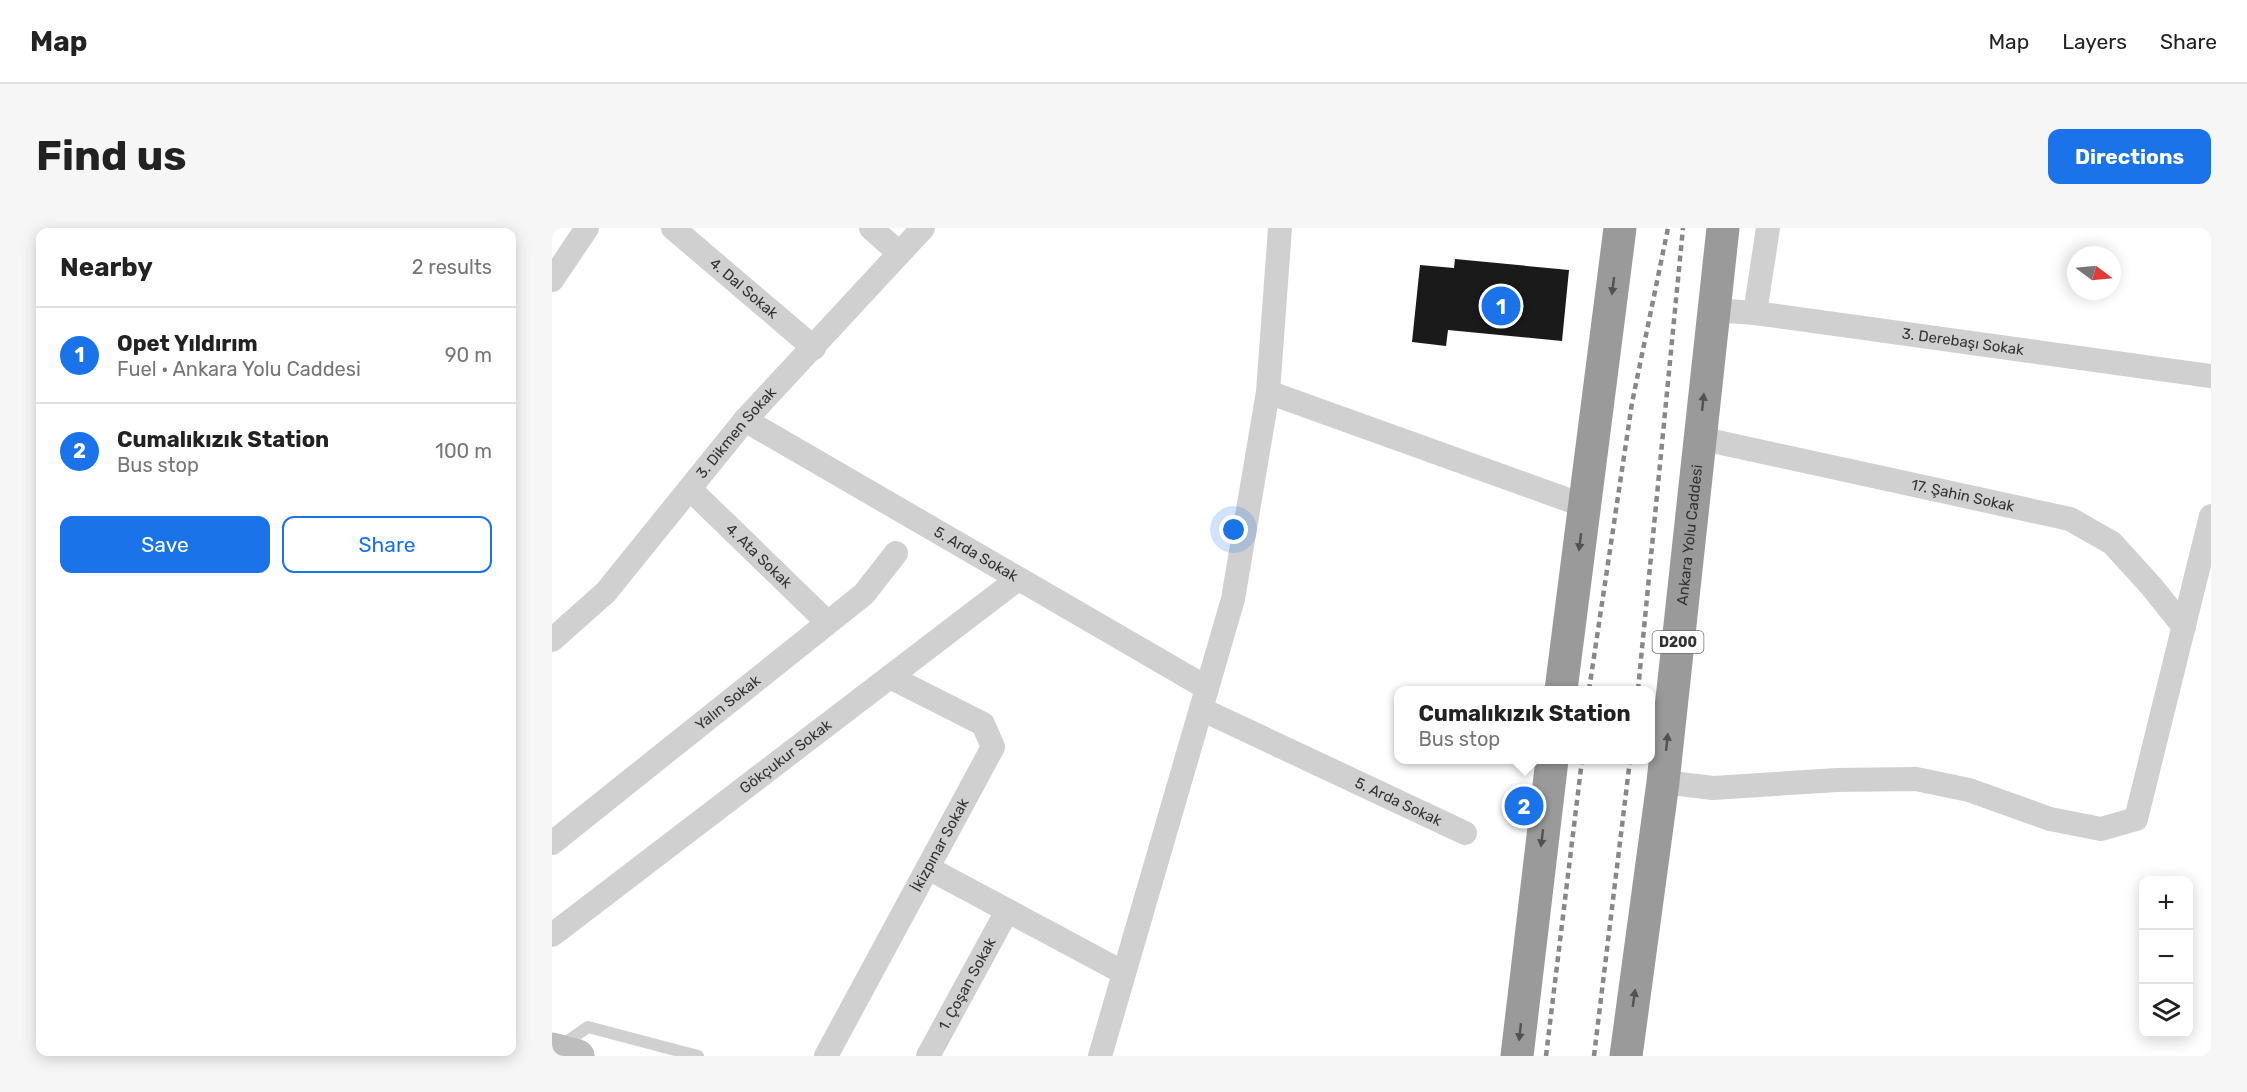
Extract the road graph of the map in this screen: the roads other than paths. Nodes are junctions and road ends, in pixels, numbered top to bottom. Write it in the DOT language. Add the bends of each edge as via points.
graph roads {
  1 [pos="587,228"];
  2 [pos="673,228"];
  3 [pos="871,228"];
  4 [pos="923,228"];
  5 [pos="1280,228"];
  6 [pos="1620,228"];
  7 [pos="1723,228"];
  8 [pos="1768,228"];
  9 [pos="899,253"];
  10 [pos="552,280"];
  11 [pos="1713,310"];
  12 [pos="1755,313"];
  13 [pos="814,348"];
  14 [pos="2211,376"];
  15 [pos="1269,392"];
  16 [pos="745,420"];
  17 [pos="1700,438"];
  18 [pos="690,489"];
  19 [pos="1585,506"];
  20 [pos="2211,516"];
  21 [pos="896,553"];
  22 [pos="2206,564"];
  23 [pos="1018,579"];
  24 [pos="827,622"];
  25 [pos="2184,627"];
  26 [pos="552,640"];
  27 [pos="890,676"];
  28 [pos="1562,686"];
  29 [pos="1204,699"];
  30 [pos="1551,764"];
  31 [pos="1662,782"];
  32 [pos="1465,833"];
  33 [pos="552,843"];
  34 [pos="928,868"];
  35 [pos="1008,910"];
  36 [pos="552,935"];
  37 [pos="1124,973"];
  38 [pos="562,1052"];
  39 [pos="698,1056"];
  40 [pos="826,1056"];
  41 [pos="928,1056"];
  42 [pos="1100,1056"];
  43 [pos="1517,1056"];
  44 [pos="1626,1056"];
  1 -- 10 [label="street"];
  2 -- 13 [label="street, 4. Dal Sokak"];
  3 -- 9 [label="street"];
  4 -- 9 [label="street, 3. Dikmen Sokak"];
  5 -- 15 [label="street"];
  6 -- 19 [label="highway, one-way"];
  7 -- 11 [label="highway, Ankara Yolu Caddesi / D200"];
  8 -- 12 [label="street"];
  9 -- 13 [label="street, 3. Dikmen Sokak"];
  11 -- 12 [label="street, 3. Derebaşı Sokak"];
  17 -- 11 [label="highway, Ankara Yolu Caddesi / D200, one-way"];
  12 -- 14 [label="street, 3. Derebaşı Sokak"];
  13 -- 16 [label="street, 3. Dikmen Sokak"];
  15 -- 19 [label="street"];
  15 -- 29 [label="street" via="1233,599"];
  16 -- 18 [label="street, 3. Dikmen Sokak"];
  16 -- 23 [label="street, 5. Arda Sokak"];
  17 -- 25 [label="street, 17. Şahin Sokak" via="2070,519 2112,543"];
  31 -- 17 [label="highway, Ankara Yolu Caddesi / D200, one-way"];
  18 -- 24 [label="street, 4. Ata Sokak"];
  18 -- 26 [label="street, 3. Dikmen Sokak" via="606,592"];
  19 -- 28 [label="highway, one-way"];
  20 -- 22 [label="street"];
  21 -- 24 [label="street, Yalın Sokak" via="864,594"];
  22 -- 25 [label="street"];
  23 -- 27 [label="street, Gökçukur Sokak"];
  23 -- 29 [label="street, 5. Arda Sokak"];
  24 -- 33 [label="street, Yalın Sokak"];
  25 -- 31 [label="street" via="2136,819 2100,829 2050,819 1970,790 1916,779 1713,788"];
  27 -- 34 [label="street, İkizpınar Sokak" via="983,724 993,747"];
  27 -- 36 [label="street, Gökçukur Sokak"];
  29 -- 32 [label="street, 5. Arda Sokak"];
  29 -- 37 [label="street"];
  30 -- 43 [label="highway, one-way"];
  44 -- 31 [label="highway, Ankara Yolu Caddesi / D200, one-way"];
  34 -- 35 [label="street"];
  34 -- 40 [label="street, İkizpınar Sokak"];
  35 -- 37 [label="street"];
  35 -- 41 [label="street, 1. Çoşan Sokak"];
  37 -- 42 [label="street"];
  38 -- 39 [label="lane" via="588,1027"];
}
